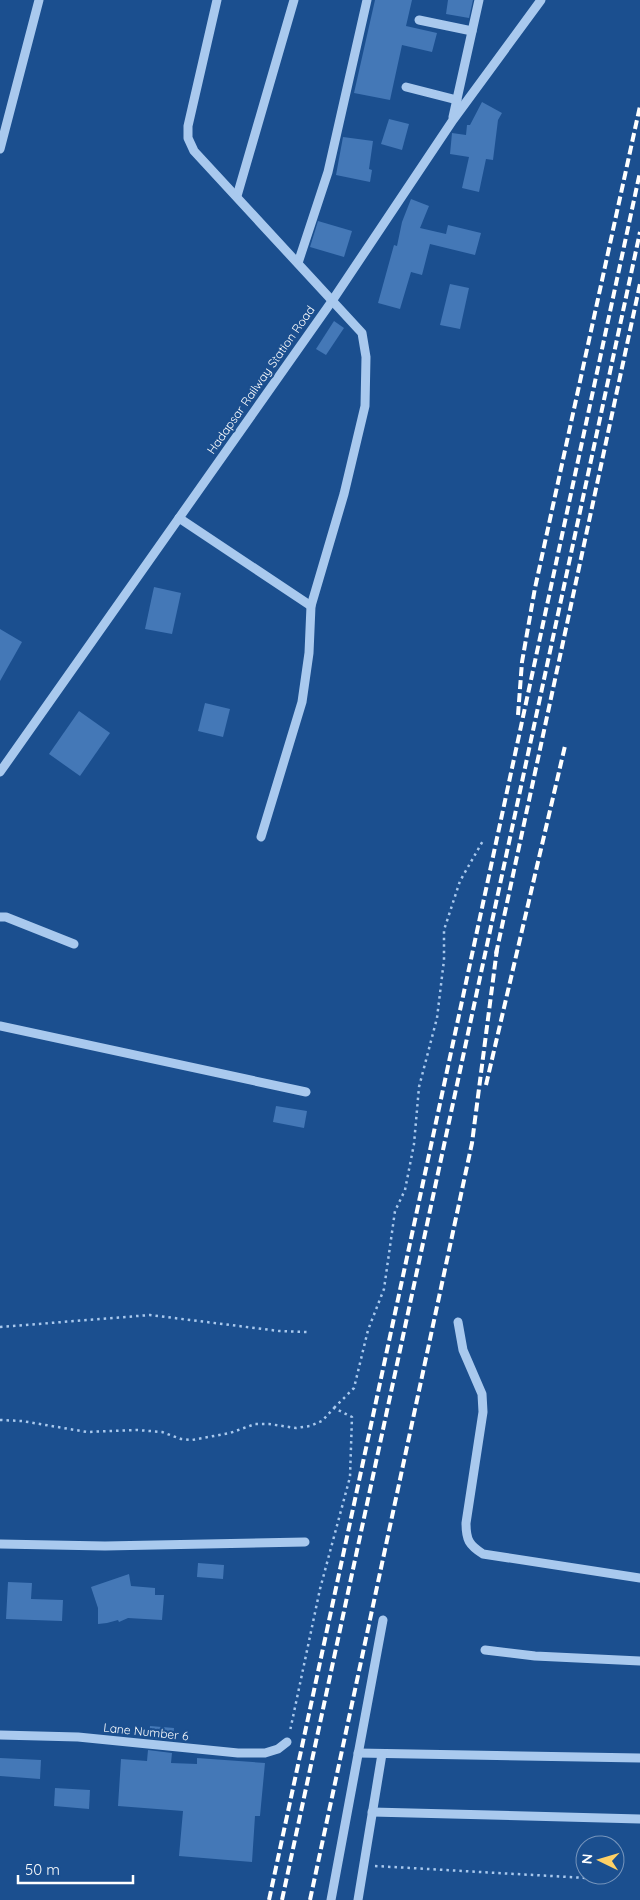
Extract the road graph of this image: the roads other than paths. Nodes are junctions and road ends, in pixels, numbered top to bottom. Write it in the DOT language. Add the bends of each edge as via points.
graph roads {
  1 [pos="39,0"];
  2 [pos="217,0"];
  3 [pos="294,0"];
  4 [pos="367,0"];
  5 [pos="479,0"];
  6 [pos="541,0"];
  7 [pos="419,20"];
  8 [pos="472,31"];
  9 [pos="406,87"];
  10 [pos="457,100"];
  11 [pos="453,120"];
  12 [pos="0,149"];
  13 [pos="237,196"];
  14 [pos="298,263"];
  15 [pos="332,301"];
  16 [pos="179,518"];
  17 [pos="311,606"];
  18 [pos="0,772"];
  19 [pos="261,837"];
  20 [pos="0,917"];
  21 [pos="74,944"];
  22 [pos="0,1026"];
  23 [pos="306,1092"];
  24 [pos="458,1322"];
  25 [pos="305,1542"];
  26 [pos="0,1544"];
  27 [pos="640,1578"];
  28 [pos="383,1620"];
  29 [pos="485,1650"];
  30 [pos="640,1661"];
  31 [pos="0,1735"];
  32 [pos="287,1742"];
  33 [pos="358,1753"];
  34 [pos="382,1754"];
  35 [pos="640,1758"];
  36 [pos="372,1812"];
  37 [pos="640,1819"];
  38 [pos="331,1900"];
  39 [pos="358,1900"];
  1 -- 12 [label="street"];
  2 -- 13 [label="street" via="189,120 188,138 194,151"];
  3 -- 13 [label="street"];
  4 -- 14 [label="street" via="328,172"];
  5 -- 8 [label="street"];
  6 -- 11 [label="street, Hadapsar Railway Station Road"];
  7 -- 8 [label="street"];
  8 -- 10 [label="street"];
  9 -- 10 [label="street"];
  10 -- 11 [label="street"];
  11 -- 15 [label="street, Hadapsar Railway Station Road"];
  13 -- 14 [label="street"];
  14 -- 15 [label="street"];
  15 -- 16 [label="street, Hadapsar Railway Station Road"];
  15 -- 17 [label="street" via="362,333 366,357 365,406 344,494"];
  16 -- 17 [label="street"];
  16 -- 18 [label="street, Hadapsar Railway Station Road"];
  17 -- 19 [label="street" via="302,702"];
  20 -- 21 [label="street"];
  22 -- 23 [label="street"];
  24 -- 27 [label="street" via="463,1350 482,1394 483,1412 466,1523 466,1535 472,1548 483,1554"];
  25 -- 26 [label="street" via="105,1546"];
  28 -- 33 [label="street"];
  29 -- 30 [label="street"];
  31 -- 32 [label="street, Lane Number 6" via="78,1738 238,1753 265,1753"];
  33 -- 34 [label="street"];
  33 -- 38 [label="street"];
  34 -- 35 [label="street"];
  34 -- 36 [label="street"];
  36 -- 37 [label="street"];
  36 -- 39 [label="street"];
}
